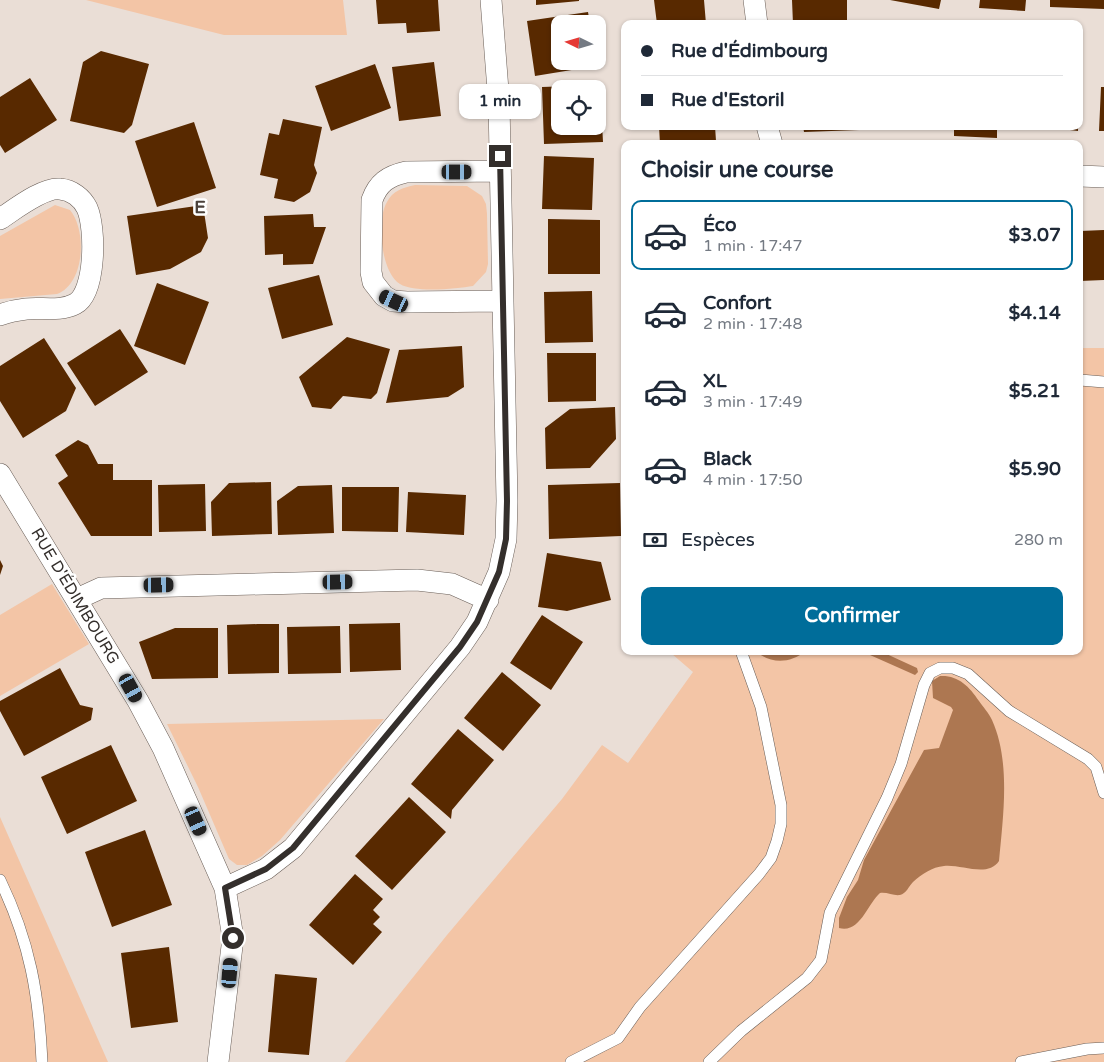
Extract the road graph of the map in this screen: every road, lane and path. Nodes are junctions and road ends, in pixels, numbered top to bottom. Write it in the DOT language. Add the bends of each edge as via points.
graph roads {
  1 [pos="490,0"];
  2 [pos="754,0"];
  3 [pos="756,20"];
  4 [pos="500,171"];
  5 [pos="1083,176"];
  6 [pos="1104,177"];
  7 [pos="0,219"];
  8 [pos="502,301"];
  9 [pos="0,315"];
  10 [pos="1083,380"];
  11 [pos="1104,382"];
  12 [pos="0,474"];
  13 [pos="77,599"];
  14 [pos="488,600"];
  15 [pos="742,655"];
  16 [pos="1104,793"];
  17 [pos="0,880"];
  18 [pos="225,888"];
  19 [pos="1104,1048"];
  20 [pos="42,1062"];
  21 [pos="218,1062"];
  22 [pos="572,1062"];
  23 [pos="709,1062"];
  24 [pos="1021,1062"];
  1 -- 4 [label="street" via="498,81"];
  2 -- 3 [label="street"];
  4 -- 8 [label="street"];
  4 -- 8 [label="street" via="406,172 383,182 372,200 371,272 378,290 394,301"];
  5 -- 6 [label="street"];
  7 -- 9 [label="street" via="50,190 72,192 81,199 90,220 92,275 83,298 74,305"];
  8 -- 14 [label="street" via="507,524 499,572"];
  10 -- 11 [label="lane"];
  12 -- 13 [label="street, RUE D'ÉDIMBOURG"];
  13 -- 14 [label="street" via="95,589 120,587 417,580 452,584"];
  13 -- 18 [label="street, RUE D'ÉDIMBOURG" via="163,748"];
  14 -- 18 [label="street" via="460,647 293,848 266,869"];
  15 -- 22 [label="lane" via="761,707 781,805 781,824 771,858 640,1007 618,1038"];
  16 -- 23 [label="lane" via="1096,767 1088,758 1009,711 968,674 953,668 940,668 930,673 887,798 830,913 821,960 807,978"];
  17 -- 20 [label="lane" via="16,916 34,976 40,1012"];
  18 -- 21 [label="street, RUE D'ÉDIMBOURG" via="233,938"];
  19 -- 24 [label="lane"];
}
